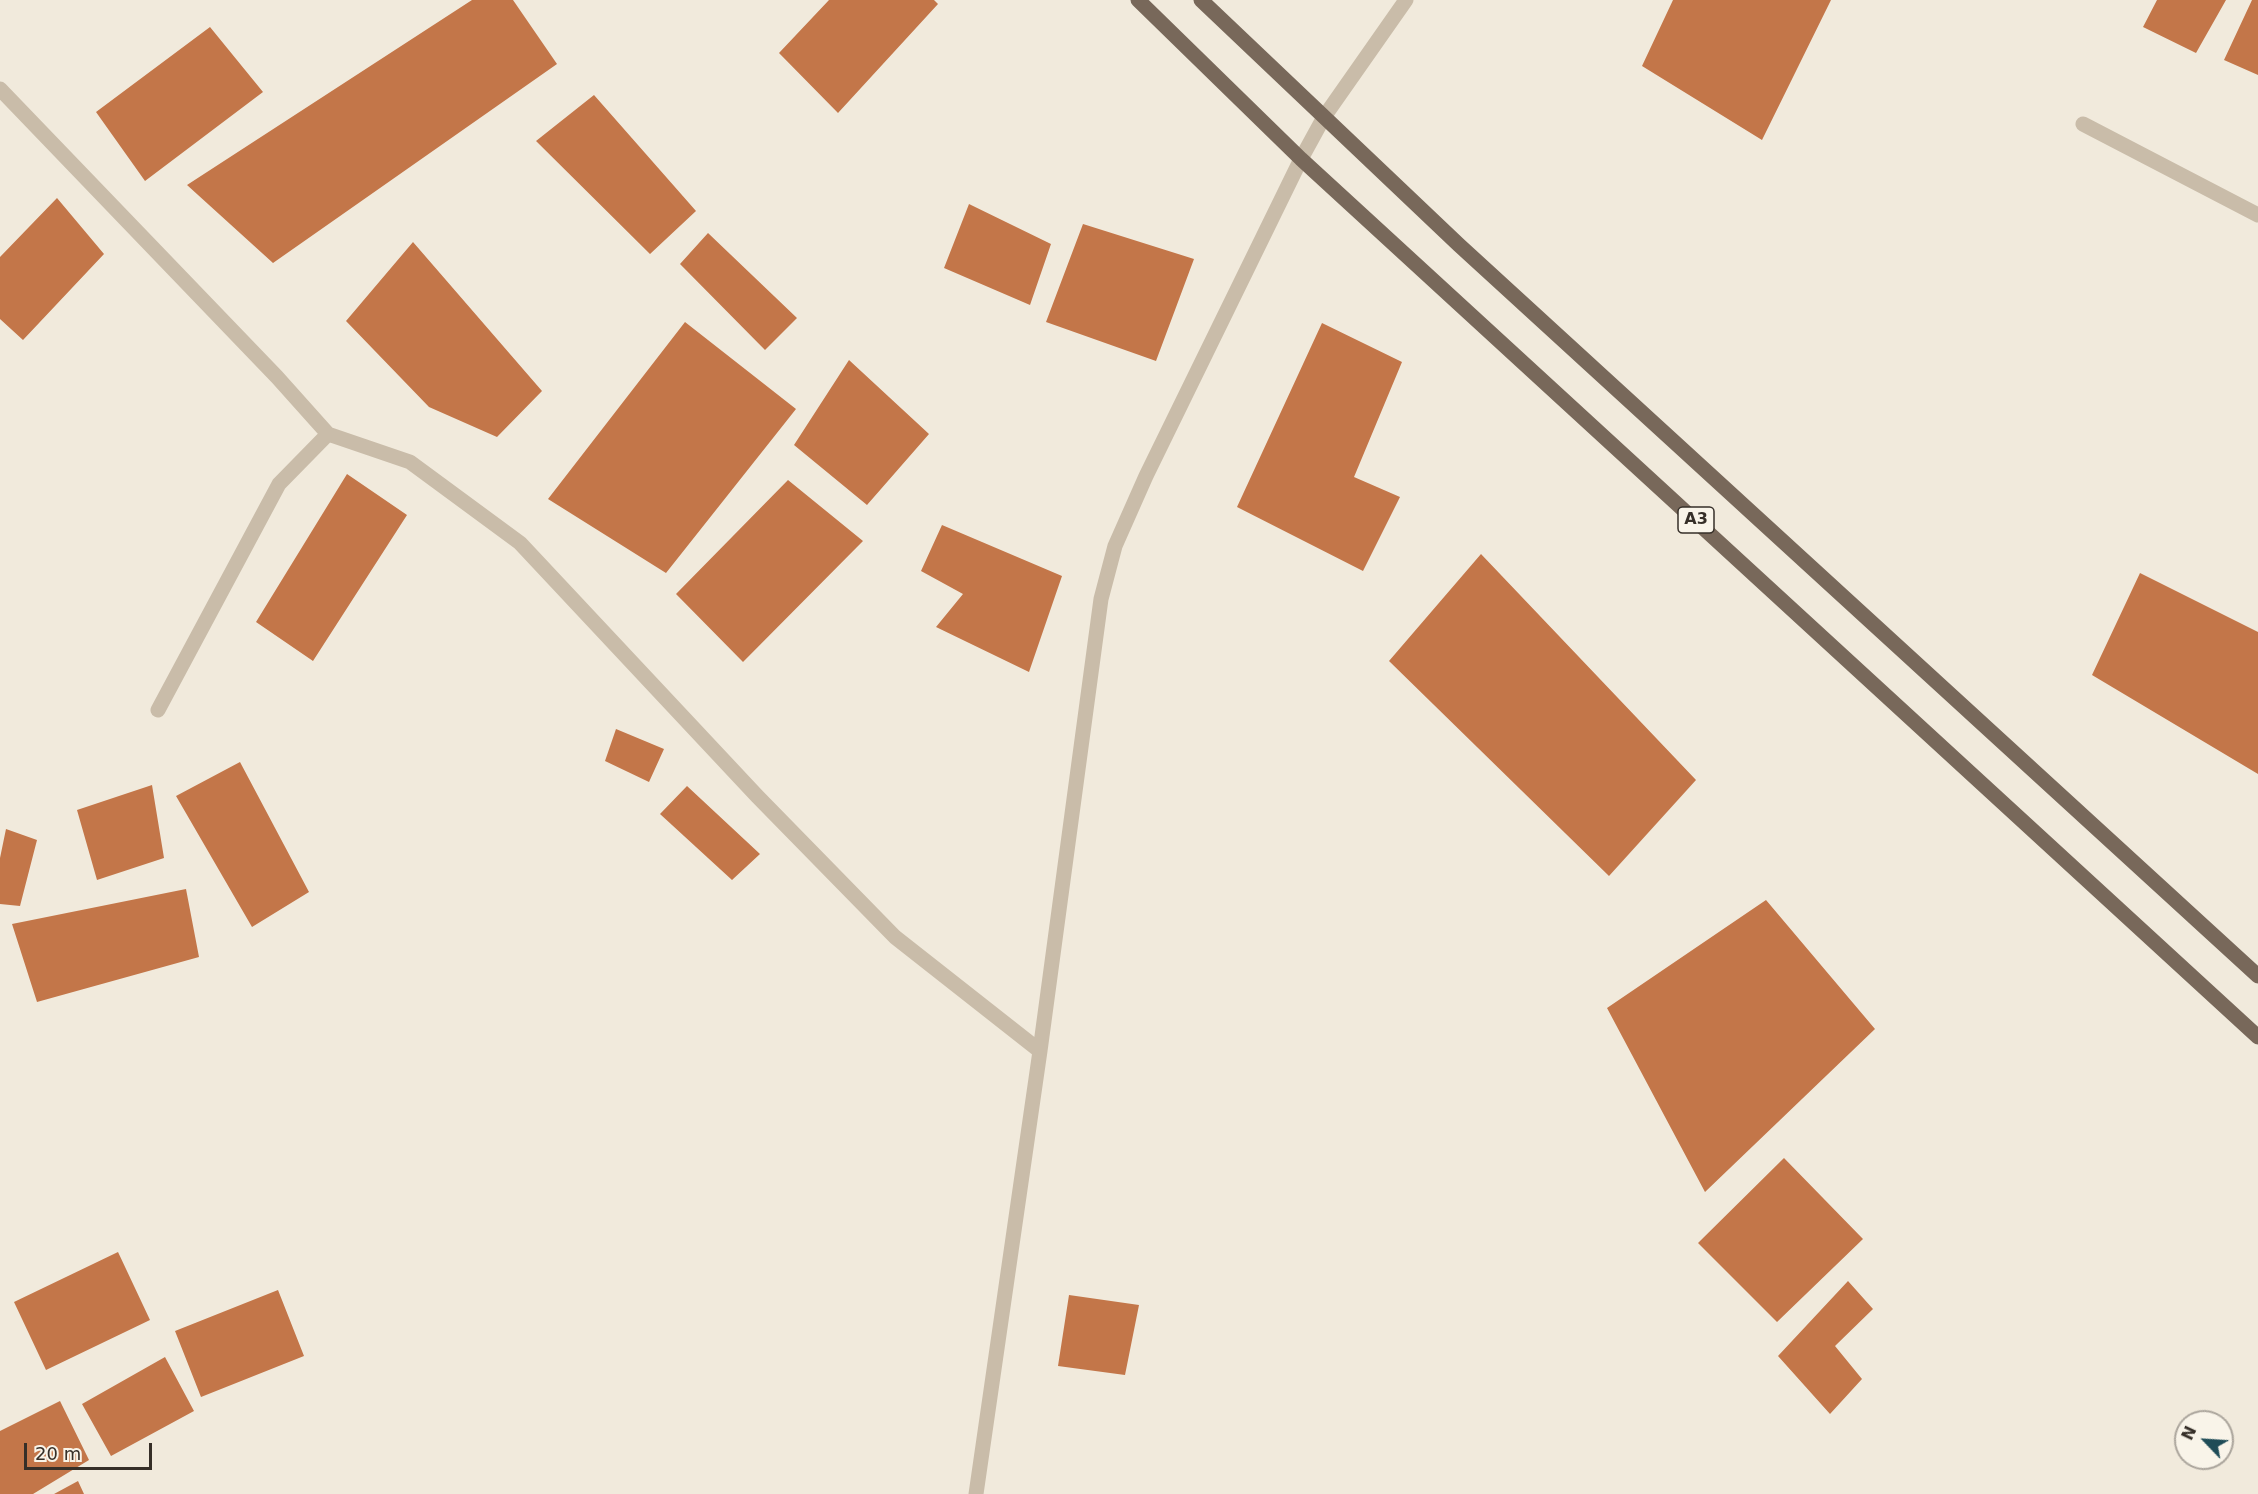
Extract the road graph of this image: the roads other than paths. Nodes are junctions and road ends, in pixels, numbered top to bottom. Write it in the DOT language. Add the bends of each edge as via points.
graph roads {
  1 [pos="1138,0"];
  2 [pos="1201,0"];
  3 [pos="1406,0"];
  4 [pos="0,89"];
  5 [pos="1324,117"];
  6 [pos="2083,124"];
  7 [pos="1301,159"];
  8 [pos="2258,215"];
  9 [pos="328,434"];
  10 [pos="158,710"];
  11 [pos="2258,976"];
  12 [pos="2258,1037"];
  13 [pos="1040,1051"];
  14 [pos="976,1494"];
  1 -- 7 [label="main road, A3"];
  2 -- 5 [label="main road, A3"];
  3 -- 5 [label="street"];
  4 -- 9 [label="street"];
  5 -- 7 [label="street"];
  5 -- 11 [label="main road, A3"];
  6 -- 8 [label="street"];
  7 -- 12 [label="main road, A3"];
  7 -- 13 [label="street" via="1115,546 1101,599"];
  9 -- 10 [label="street" via="279,484"];
  9 -- 13 [label="street" via="410,462 520,543 895,937"];
  13 -- 14 [label="street"];
}
